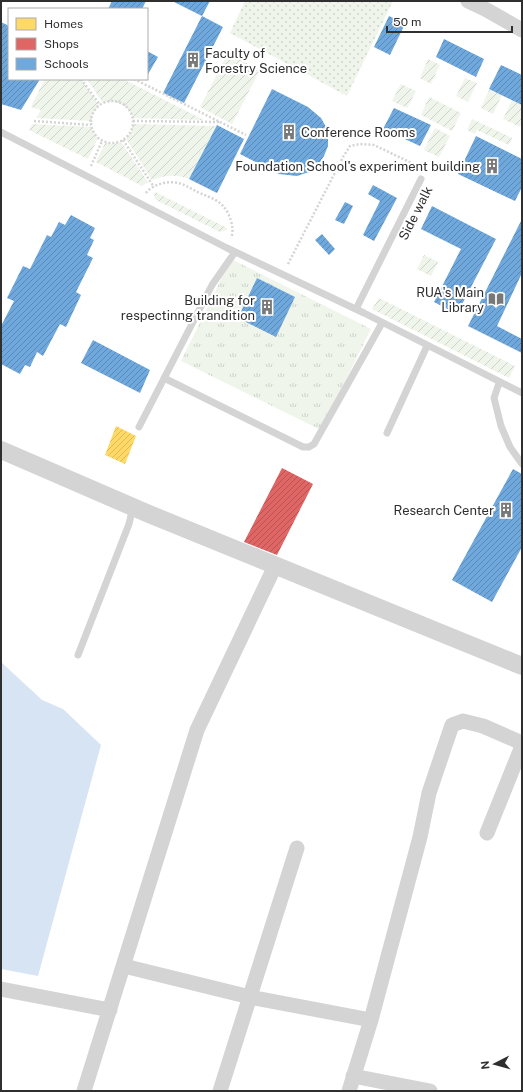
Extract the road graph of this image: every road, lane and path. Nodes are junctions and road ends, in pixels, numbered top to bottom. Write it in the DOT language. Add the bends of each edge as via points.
graph roads {
  1 [pos="468,1"];
  2 [pos="522,30"];
  3 [pos="82,80"];
  4 [pos="136,80"];
  5 [pos="100,105"];
  6 [pos="34,121"];
  7 [pos="133,121"];
  8 [pos="221,122"];
  9 [pos="91,124"];
  10 [pos="1,132"];
  11 [pos="246,135"];
  12 [pos="123,140"];
  13 [pos="102,141"];
  14 [pos="421,167"];
  15 [pos="87,176"];
  16 [pos="421,179"];
  17 [pos="154,187"];
  18 [pos="138,204"];
  19 [pos="227,248"];
  20 [pos="235,252"];
  21 [pos="282,274"];
  22 [pos="356,309"];
  23 [pos="382,323"];
  24 [pos="427,346"];
  25 [pos="164,378"];
  26 [pos="499,383"];
  27 [pos="522,393"];
  28 [pos="139,427"];
  29 [pos="387,433"];
  30 [pos="1,450"];
  31 [pos="522,464"];
  32 [pos="133,507"];
  33 [pos="275,566"];
  34 [pos="78,655"];
  35 [pos="522,666"];
  36 [pos="522,743"];
  37 [pos="522,746"];
  38 [pos="488,833"];
  39 [pos="297,848"];
  40 [pos="124,966"];
  41 [pos="1,989"];
  42 [pos="250,997"];
  43 [pos="110,1010"];
  44 [pos="371,1020"];
  45 [pos="354,1076"];
  46 [pos="84,1091"];
  47 [pos="220,1091"];
  48 [pos="349,1091"];
  49 [pos="430,1091"];
  1 -- 2 [label="street"];
  3 -- 5 [label="path"];
  4 -- 8 [label="path"];
  5 -- 7 [label="path" via="110,102 122,104 130,111"];
  5 -- 9 [label="path" via="93,113"];
  6 -- 9 [label="path"];
  7 -- 8 [label="path"];
  7 -- 12 [label="path" via="130,134"];
  8 -- 11 [label="path"];
  9 -- 13 [label="path" via="94,134"];
  10 -- 15 [label="lane"];
  12 -- 13 [label="path" via="114,144"];
  12 -- 17 [label="path"];
  13 -- 15 [label="path"];
  14 -- 21 [label="path, Side walk" via="374,145 350,146"];
  15 -- 18 [label="lane"];
  16 -- 22 [label="lane"];
  17 -- 18 [label="path" via="148,190"];
  17 -- 19 [label="path" via="163,183 180,183 224,206 232,222 233,233"];
  18 -- 19 [label="lane"];
  19 -- 20 [label="lane"];
  20 -- 21 [label="lane"];
  20 -- 25 [label="lane" via="212,285"];
  21 -- 22 [label="lane"];
  22 -- 23 [label="lane"];
  23 -- 24 [label="lane"];
  23 -- 25 [label="lane" via="314,444 309,446 303,447"];
  24 -- 26 [label="lane"];
  24 -- 29 [label="lane"];
  25 -- 28 [label="lane"];
  26 -- 27 [label="lane"];
  26 -- 31 [label="lane" via="494,398 501,426 510,447"];
  30 -- 32 [label="street"];
  32 -- 33 [label="street"];
  32 -- 34 [label="lane" via="129,524"];
  33 -- 35 [label="street"];
  33 -- 40 [label="street" via="197,730"];
  36 -- 44 [label="street" via="483,726 463,721 452,725 429,793 420,837"];
  37 -- 38 [label="street"];
  39 -- 42 [label="street"];
  40 -- 42 [label="street"];
  40 -- 43 [label="street"];
  41 -- 43 [label="street"];
  42 -- 44 [label="street"];
  42 -- 47 [label="street"];
  43 -- 46 [label="street"];
  44 -- 45 [label="street"];
  45 -- 48 [label="street"];
  45 -- 49 [label="street"];
}
